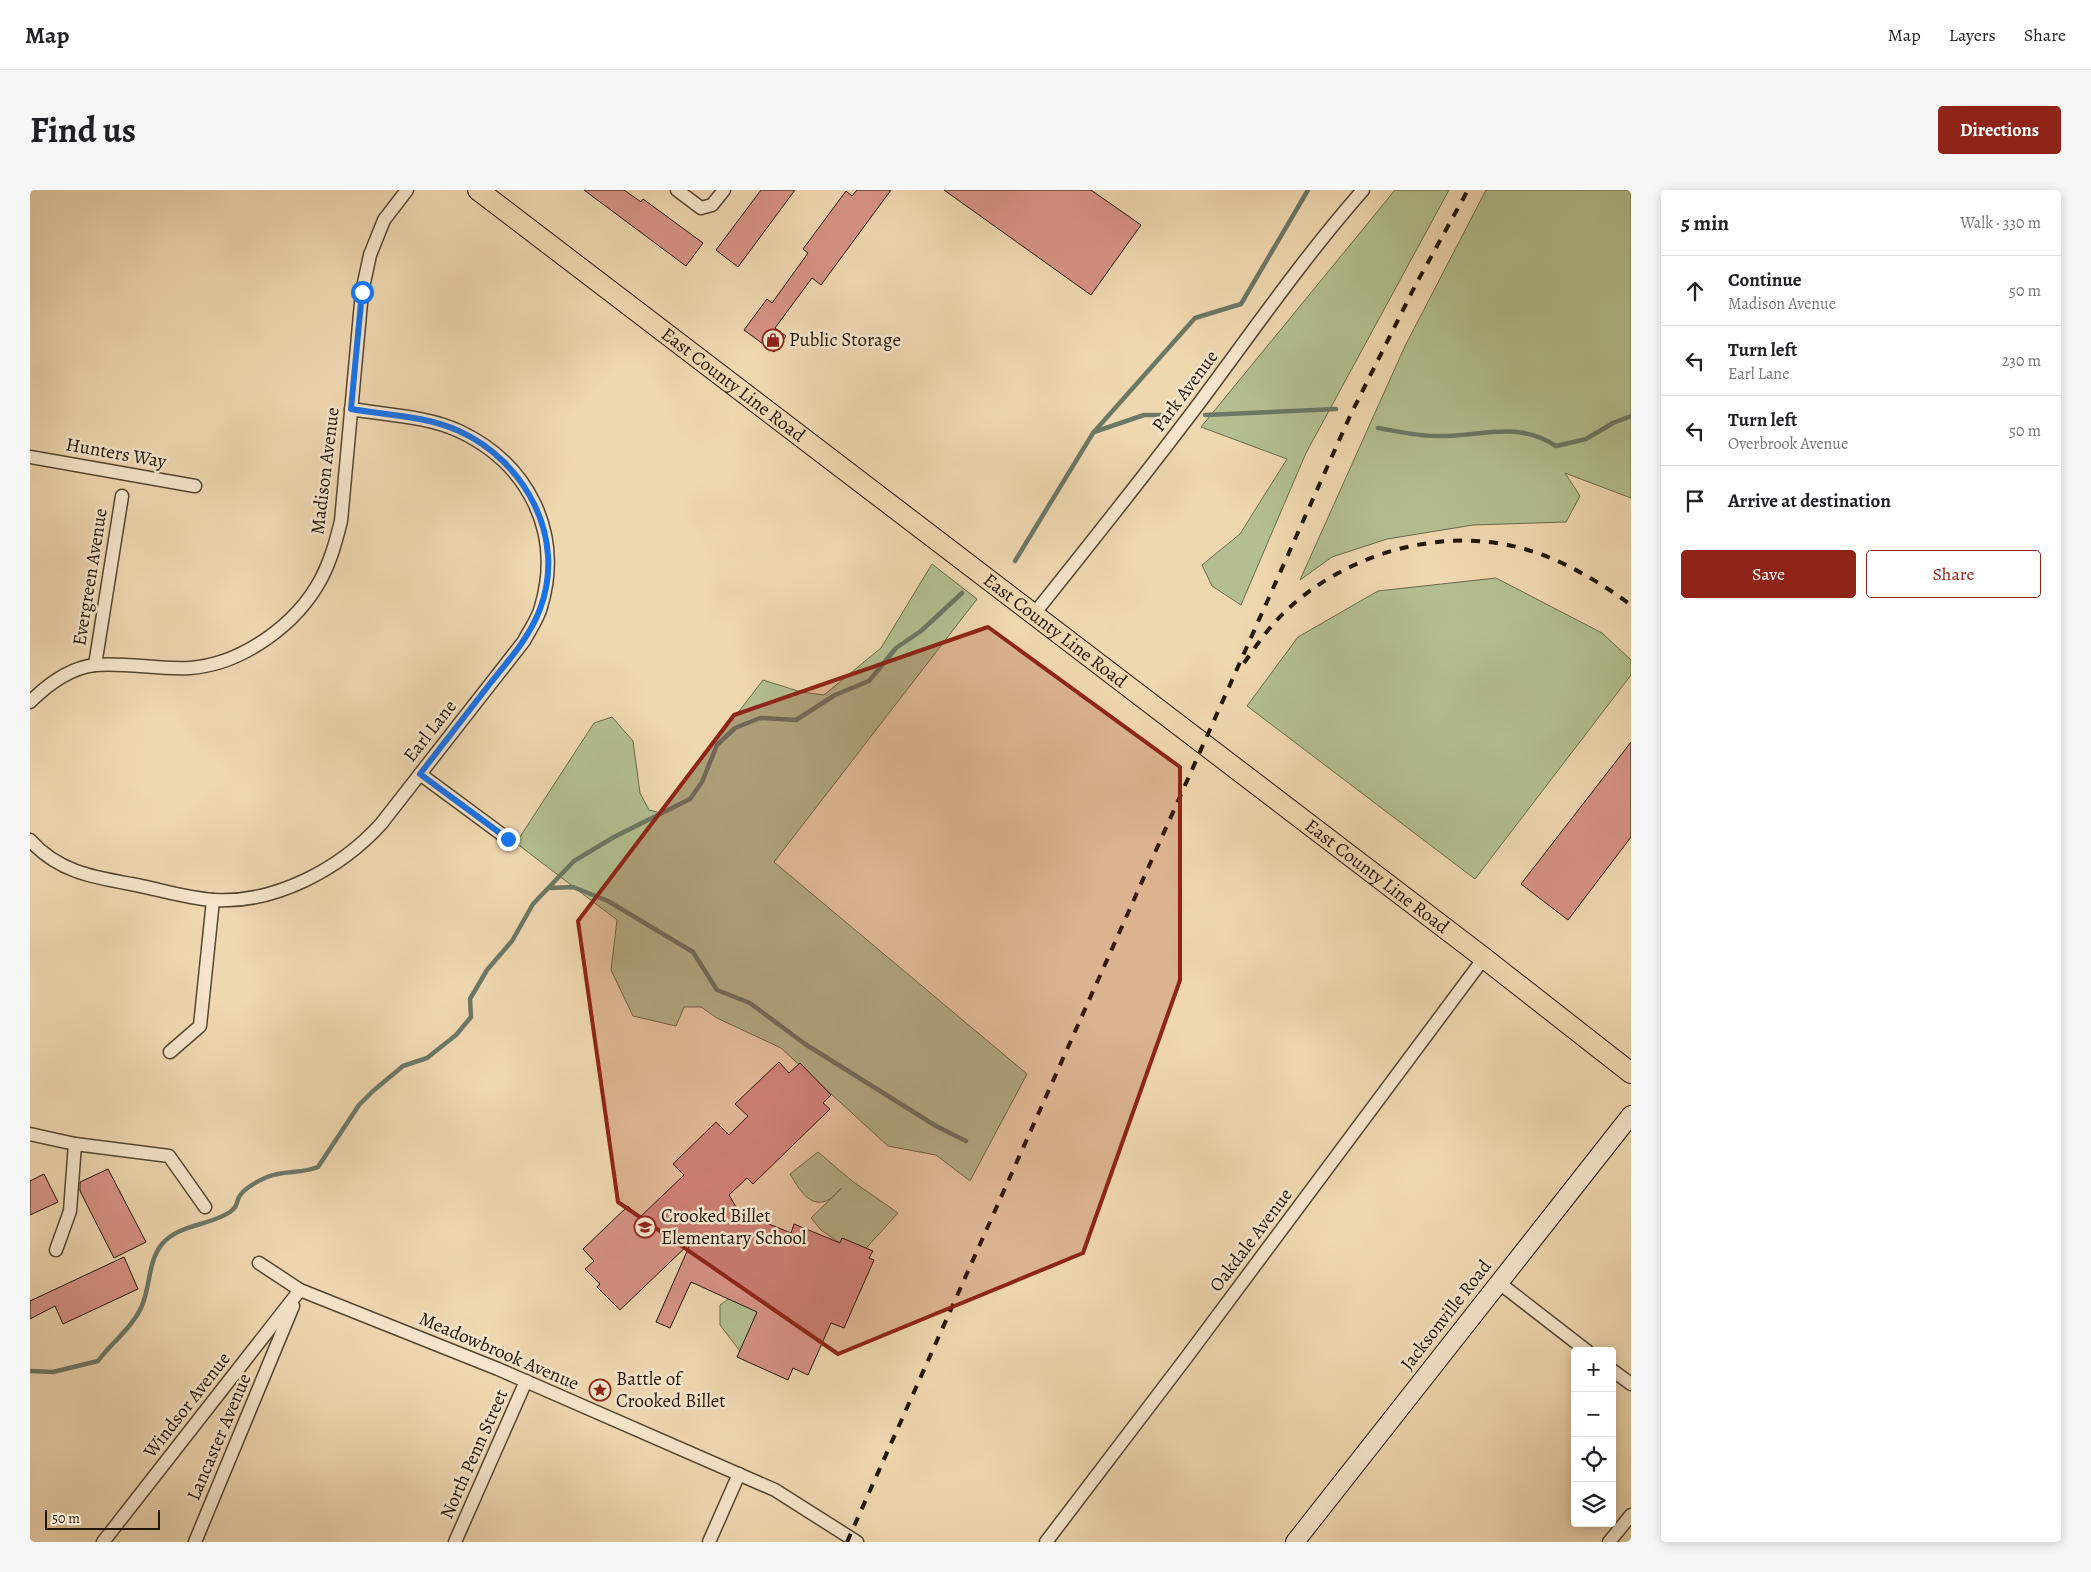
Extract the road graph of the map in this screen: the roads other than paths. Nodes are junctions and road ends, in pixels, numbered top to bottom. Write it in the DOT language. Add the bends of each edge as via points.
graph roads {
  1 [pos="407,190"];
  2 [pos="478,190"];
  3 [pos="677,190"];
  4 [pos="724,190"];
  5 [pos="1363,190"];
  6 [pos="351,409"];
  7 [pos="30,457"];
  8 [pos="195,486"];
  9 [pos="122,496"];
  10 [pos="1034,614"];
  11 [pos="95,665"];
  12 [pos="30,702"];
  13 [pos="420,774"];
  14 [pos="508,839"];
  15 [pos="30,840"];
  16 [pos="213,900"];
  17 [pos="1484,958"];
  18 [pos="170,1052"];
  19 [pos="1631,1073"];
  20 [pos="1631,1114"];
  21 [pos="30,1134"];
  22 [pos="74,1144"];
  23 [pos="205,1207"];
  24 [pos="56,1250"];
  25 [pos="259,1264"];
  26 [pos="1498,1282"];
  27 [pos="300,1290"];
  28 [pos="1582,1347"];
  29 [pos="1616,1373"];
  30 [pos="526,1381"];
  31 [pos="1631,1384"];
  32 [pos="739,1474"];
  33 [pos="1631,1514"];
  34 [pos="103,1542"];
  35 [pos="195,1542"];
  36 [pos="455,1542"];
  37 [pos="709,1542"];
  38 [pos="857,1542"];
  39 [pos="1046,1542"];
  40 [pos="1294,1542"];
  41 [pos="1610,1542"];
  1 -- 6 [label="street, Madison Avenue" via="384,220 370,255 362,292"];
  2 -- 10 [label="main road, East County Line Road"];
  3 -- 4 [label="street" via="701,208 712,205"];
  5 -- 10 [label="street, Park Avenue" via="1282,292 1148,472"];
  6 -- 11 [label="street, Madison Avenue" via="341,521 334,552 321,580 280,629 252,648 193,668"];
  6 -- 13 [label="street, Earl Lane" via="421,420 458,430 492,450 517,476 538,507 547,540 547,575 541,609 528,633"];
  7 -- 8 [label="street, Hunters Way"];
  9 -- 11 [label="street, Evergreen Avenue"];
  10 -- 17 [label="main road, East County Line Road"];
  11 -- 12 [label="street, Madison Avenue" via="66,675"];
  13 -- 14 [label="street"];
  13 -- 16 [label="street, Earl Lane" via="365,841 325,870 282,889"];
  15 -- 16 [label="street, Earl Lane" via="62,866 86,876"];
  16 -- 18 [label="street" via="200,1026"];
  17 -- 19 [label="main road, East County Line Road"];
  17 -- 39 [label="street, Oakdale Avenue"];
  20 -- 26 [label="main road, Jacksonville Road"];
  21 -- 22 [label="street"];
  22 -- 23 [label="street" via="169,1156"];
  22 -- 24 [label="street" via="70,1211"];
  25 -- 27 [label="street, Meadowbrook Avenue"];
  26 -- 28 [label="street"];
  26 -- 40 [label="main road, Jacksonville Road"];
  27 -- 30 [label="street, Meadowbrook Avenue"];
  27 -- 34 [label="street, Windsor Avenue"];
  27 -- 35 [label="street, Lancaster Avenue"];
  29 -- 31 [label="street"];
  30 -- 32 [label="street, Meadowbrook Avenue"];
  30 -- 36 [label="street, North Penn Street"];
  32 -- 37 [label="street"];
  32 -- 38 [label="street, Meadowbrook Avenue" via="775,1490"];
  33 -- 41 [label="street"];
}
